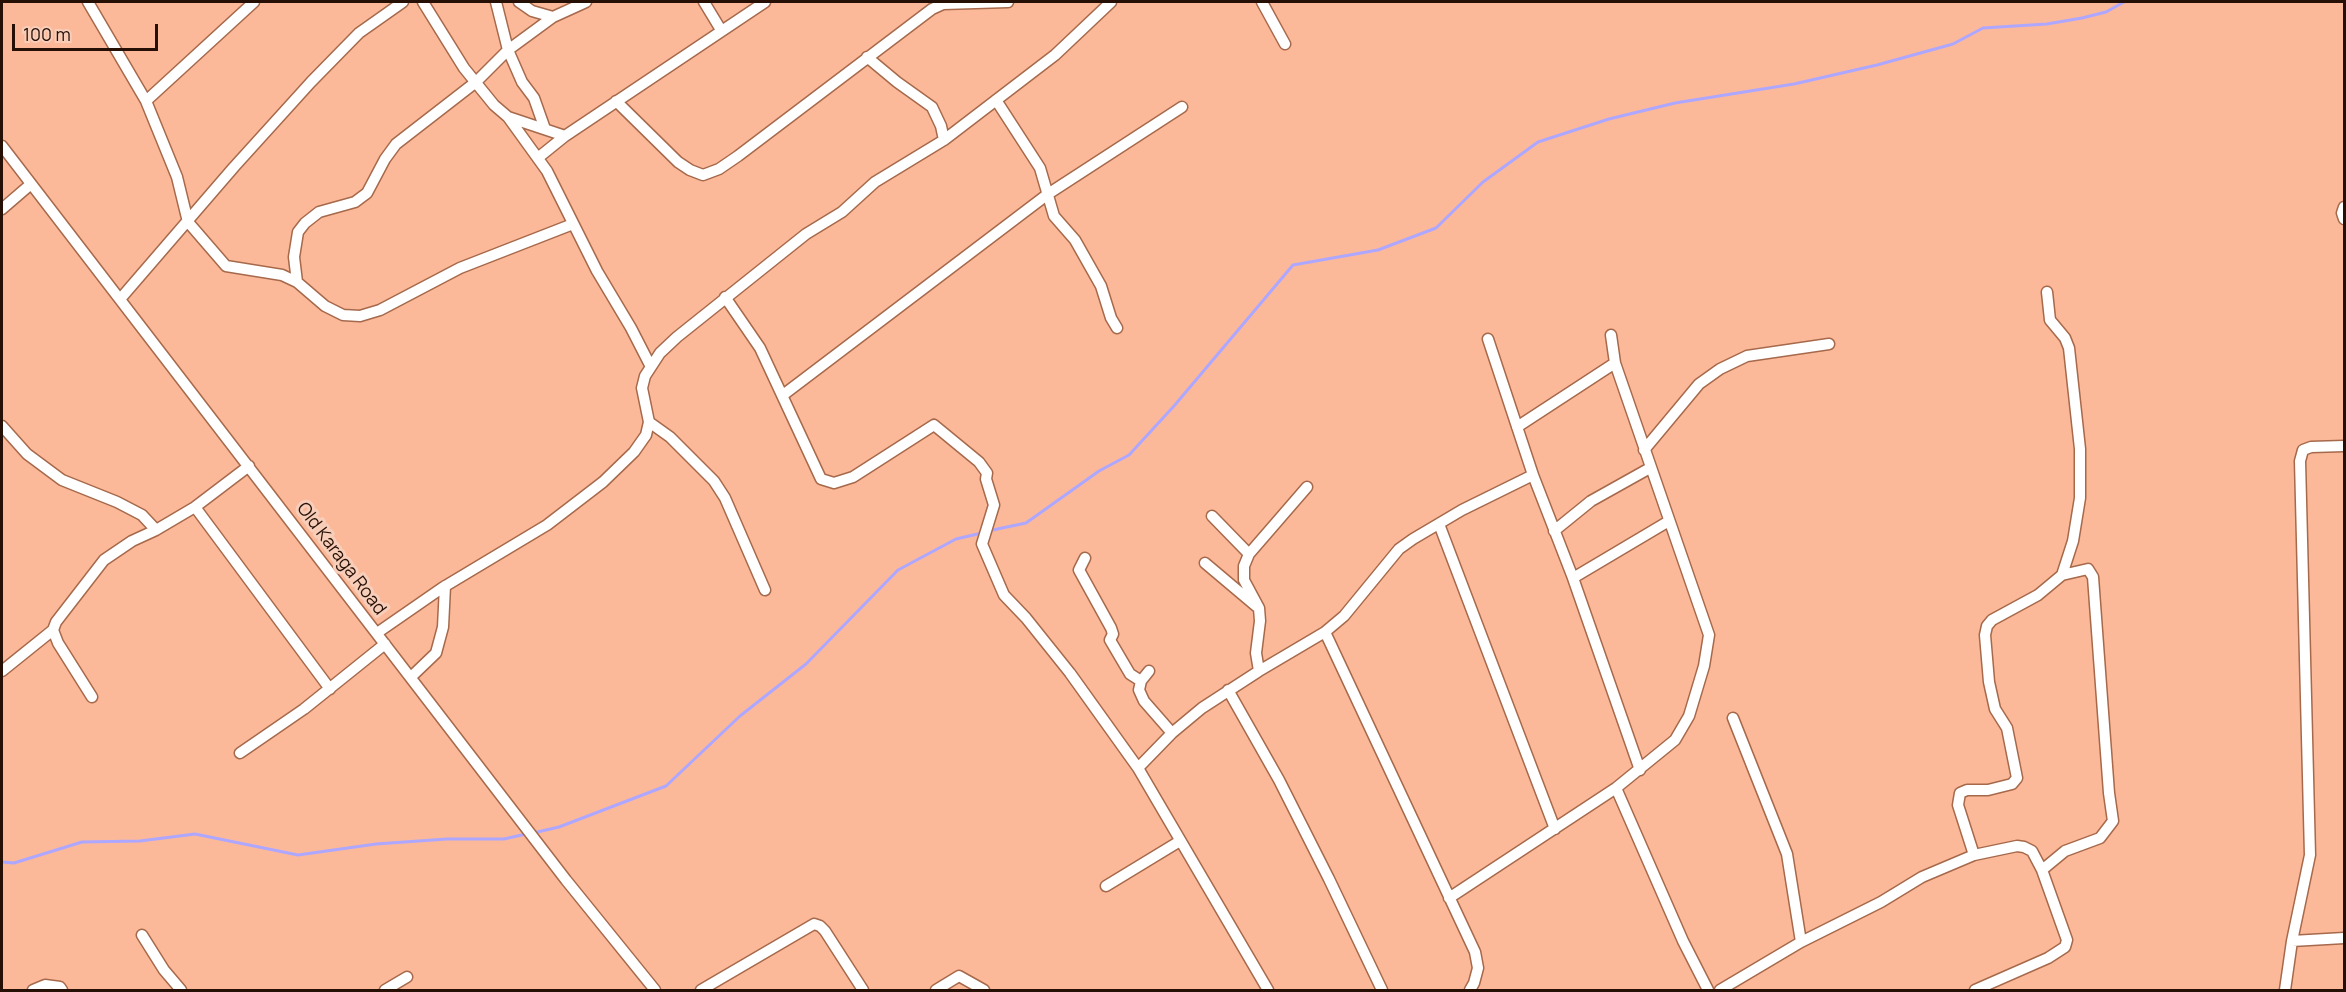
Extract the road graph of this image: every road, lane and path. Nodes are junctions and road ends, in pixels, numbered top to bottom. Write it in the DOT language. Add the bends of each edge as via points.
graph roads {
  1 [pos="88,2"];
  2 [pos="254,2"];
  3 [pos="389,2"];
  4 [pos="403,2"];
  5 [pos="423,2"];
  6 [pos="496,2"];
  7 [pos="519,2"];
  8 [pos="586,2"];
  9 [pos="704,2"];
  10 [pos="765,2"];
  11 [pos="1008,2"];
  12 [pos="1111,2"];
  13 [pos="1262,2"];
  14 [pos="386,14"];
  15 [pos="553,17"];
  16 [pos="721,30"];
  17 [pos="1285,44"];
  18 [pos="508,50"];
  19 [pos="867,57"];
  20 [pos="476,82"];
  21 [pos="996,100"];
  22 [pos="146,101"];
  23 [pos="616,101"];
  24 [pos="1182,107"];
  25 [pos="508,117"];
  26 [pos="545,129"];
  27 [pos="565,136"];
  28 [pos="944,140"];
  29 [pos="2,146"];
  30 [pos="539,157"];
  31 [pos="31,184"];
  32 [pos="1048,194"];
  33 [pos="2344,207"];
  34 [pos="2,209"];
  35 [pos="2344,219"];
  36 [pos="188,222"];
  37 [pos="573,225"];
  38 [pos="297,282"];
  39 [pos="2047,292"];
  40 [pos="725,297"];
  41 [pos="121,298"];
  42 [pos="1116,328"];
  43 [pos="1611,335"];
  44 [pos="1488,339"];
  45 [pos="1829,344"];
  46 [pos="1615,363"];
  47 [pos="651,367"];
  48 [pos="783,395"];
  49 [pos="649,422"];
  50 [pos="2,426"];
  51 [pos="1517,427"];
  52 [pos="2344,446"];
  53 [pos="1644,450"];
  54 [pos="249,466"];
  55 [pos="1650,468"];
  56 [pos="1533,475"];
  57 [pos="1307,487"];
  58 [pos="195,507"];
  59 [pos="1212,516"];
  60 [pos="1669,521"];
  61 [pos="1439,524"];
  62 [pos="156,530"];
  63 [pos="1554,531"];
  64 [pos="1249,554"];
  65 [pos="1085,558"];
  66 [pos="1205,564"];
  67 [pos="2062,575"];
  68 [pos="1572,578"];
  69 [pos="445,586"];
  70 [pos="765,590"];
  71 [pos="1258,608"];
  72 [pos="54,630"];
  73 [pos="1325,632"];
  74 [pos="377,633"];
  75 [pos="385,644"];
  76 [pos="2,671"];
  77 [pos="1149,671"];
  78 [pos="1258,671"];
  79 [pos="411,677"];
  80 [pos="1141,681"];
  81 [pos="330,689"];
  82 [pos="1228,690"];
  83 [pos="92,698"];
  84 [pos="1733,718"];
  85 [pos="1172,733"];
  86 [pos="240,753"];
  87 [pos="1138,768"];
  88 [pos="1640,770"];
  89 [pos="1616,788"];
  90 [pos="1555,829"];
  91 [pos="1180,841"];
  92 [pos="1974,855"];
  93 [pos="2042,870"];
  94 [pos="1106,886"];
  95 [pos="1449,898"];
  96 [pos="142,935"];
  97 [pos="2344,938"];
  98 [pos="2292,941"];
  99 [pos="1801,942"];
  100 [pos="407,977"];
  101 [pos="1474,988"];
  102 [pos="33,990"];
  103 [pos="62,990"];
  104 [pos="181,990"];
  105 [pos="385,990"];
  106 [pos="655,990"];
  107 [pos="701,990"];
  108 [pos="863,990"];
  109 [pos="936,990"];
  110 [pos="984,990"];
  111 [pos="1268,990"];
  112 [pos="1382,990"];
  113 [pos="1708,990"];
  114 [pos="1720,990"];
  115 [pos="1975,990"];
  116 [pos="2285,990"];
  1 -- 22 [label="street"];
  2 -- 22 [label="street"];
  3 -- 14 [label="street"];
  4 -- 14 [label="street"];
  5 -- 20 [label="street"];
  6 -- 18 [label="street"];
  7 -- 15 [label="street"];
  8 -- 15 [label="street"];
  9 -- 16 [label="street"];
  10 -- 16 [label="street"];
  11 -- 19 [label="street" via="943,4"];
  12 -- 21 [label="street" via="1055,54"];
  13 -- 17 [label="street"];
  14 -- 36 [label="street" via="359,33 311,82"];
  15 -- 18 [label="street"];
  16 -- 23 [label="street"];
  18 -- 20 [label="street"];
  18 -- 26 [label="street" via="534,98"];
  19 -- 23 [label="street" via="738,156 703,176 678,162"];
  19 -- 28 [label="street" via="932,108"];
  20 -- 25 [label="street"];
  20 -- 38 [label="street" via="396,144 367,193 355,202 319,212 305,223 298,232 294,256"];
  21 -- 28 [label="street"];
  21 -- 32 [label="street" via="1040,168"];
  22 -- 36 [label="street" via="177,177"];
  23 -- 27 [label="street"];
  24 -- 32 [label="street"];
  25 -- 26 [label="street"];
  25 -- 30 [label="street"];
  26 -- 27 [label="street"];
  27 -- 30 [label="street"];
  28 -- 40 [label="street" via="875,182 843,212 806,234"];
  29 -- 31 [label="street, Old Karaga Road"];
  30 -- 37 [label="street"];
  31 -- 34 [label="street"];
  31 -- 41 [label="street, Old Karaga Road"];
  32 -- 42 [label="street" via="1054,216 1075,240 1101,286"];
  32 -- 48 [label="street"];
  33 -- 35 [label="street"];
  36 -- 38 [label="street" via="226,266 282,275"];
  36 -- 41 [label="street"];
  37 -- 38 [label="street" via="460,268 380,310 360,316 343,315 325,306"];
  37 -- 47 [label="street"];
  39 -- 67 [label="street" via="2050,320 2069,348 2080,449 2080,498"];
  40 -- 47 [label="street" via="660,353"];
  40 -- 48 [label="street" via="760,348"];
  41 -- 54 [label="street, Old Karaga Road"];
  43 -- 46 [label="street"];
  44 -- 51 [label="street"];
  45 -- 53 [label="street" via="1747,356 1720,369 1699,384"];
  46 -- 51 [label="street"];
  46 -- 53 [label="street"];
  47 -- 49 [label="street" via="642,388"];
  48 -- 87 [label="street" via="821,479 834,483 853,477 934,425 979,462 987,473 994,505 982,544 1004,595 1070,673"];
  49 -- 69 [label="street" via="646,435 634,452 603,482 547,525"];
  49 -- 70 [label="street" via="670,437 714,481"];
  50 -- 62 [label="street" via="27,454 62,480 142,515"];
  51 -- 56 [label="street"];
  52 -- 98 [label="street" via="2311,447 2303,450 2300,461 2310,855"];
  53 -- 55 [label="street"];
  54 -- 58 [label="street"];
  54 -- 74 [label="street, Old Karaga Road"];
  55 -- 60 [label="street"];
  55 -- 63 [label="street" via="1591,501"];
  56 -- 61 [label="street"];
  56 -- 63 [label="street"];
  57 -- 64 [label="street"];
  58 -- 62 [label="street"];
  58 -- 81 [label="street"];
  59 -- 64 [label="street"];
  60 -- 68 [label="street"];
  60 -- 88 [label="street" via="1708,635 1704,666 1689,716 1675,740"];
  61 -- 73 [label="street" via="1399,549 1344,616"];
  61 -- 90 [label="street"];
  62 -- 72 [label="street" via="104,560 56,622"];
  63 -- 68 [label="street"];
  64 -- 71 [label="street" via="1244,580"];
  65 -- 80 [label="street" via="1079,570 1111,628 1110,640 1130,674"];
  66 -- 71 [label="street"];
  67 -- 92 [label="street" via="2038,595 1987,626 1989,682 1995,709 2007,728 2017,778 2012,784 1960,793 1958,805"];
  67 -- 93 [label="street" via="2088,569 2093,577 2113,821 2100,838 2065,851"];
  68 -- 88 [label="street"];
  69 -- 74 [label="street"];
  69 -- 79 [label="street" via="443,627 436,653"];
  71 -- 78 [label="street"];
  72 -- 76 [label="street"];
  72 -- 83 [label="street"];
  73 -- 78 [label="street"];
  73 -- 95 [label="street"];
  74 -- 75 [label="street, Old Karaga Road"];
  75 -- 79 [label="street, Old Karaga Road"];
  75 -- 81 [label="street"];
  77 -- 80 [label="street"];
  78 -- 82 [label="street"];
  79 -- 106 [label="street, Old Karaga Road"];
  80 -- 85 [label="street" via="1139,690 1144,701"];
  81 -- 86 [label="street"];
  82 -- 85 [label="street"];
  82 -- 112 [label="street" via="1279,780"];
  84 -- 99 [label="street" via="1787,854"];
  85 -- 87 [label="street"];
  87 -- 91 [label="street"];
  88 -- 89 [label="street"];
  89 -- 90 [label="street"];
  89 -- 113 [label="street"];
  90 -- 95 [label="street"];
  91 -- 94 [label="street"];
  91 -- 111 [label="street"];
  92 -- 93 [label="street" via="2024,847 2032,851"];
  92 -- 99 [label="street" via="1922,877"];
  93 -- 115 [label="street" via="2067,940 2065,947"];
  95 -- 101 [label="street" via="1475,952 1478,968"];
  96 -- 104 [label="street"];
  97 -- 98 [label="street"];
  98 -- 116 [label="street"];
  99 -- 114 [label="street"];
  100 -- 105 [label="street"];
  102 -- 103 [label="street" via="45,985"];
  107 -- 108 [label="street" via="814,924 825,931"];
  109 -- 110 [label="street" via="959,976"];
}
